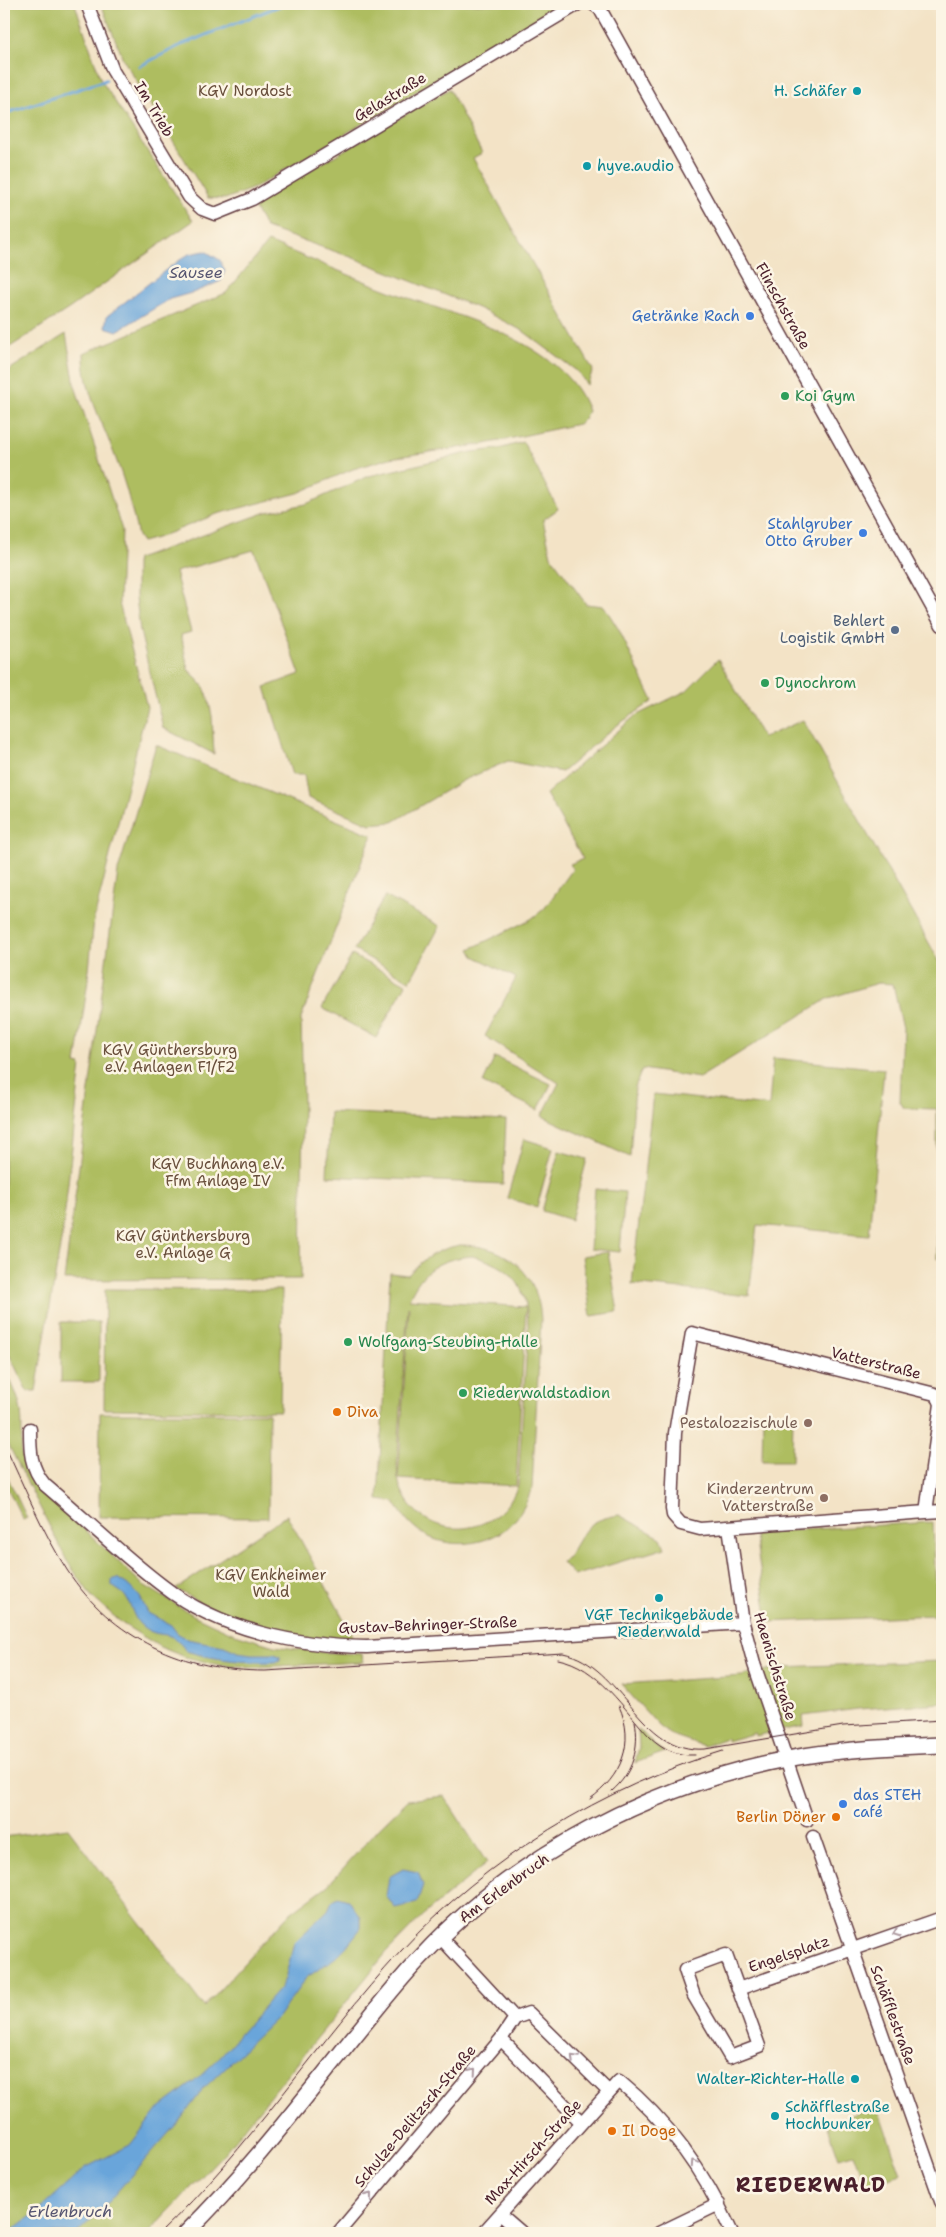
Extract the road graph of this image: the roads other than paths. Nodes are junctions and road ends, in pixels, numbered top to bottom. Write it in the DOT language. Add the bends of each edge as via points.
graph roads {
  1 [pos="87,4"];
  2 [pos="578,4"];
  3 [pos="594,4"];
  4 [pos="215,214"];
  5 [pos="942,625"];
  6 [pos="30,1429"];
  7 [pos="942,1511"];
  8 [pos="926,1512"];
  9 [pos="729,1527"];
  10 [pos="743,1623"];
  11 [pos="942,1745"];
  12 [pos="788,1759"];
  13 [pos="807,1820"];
  14 [pos="813,1837"];
  15 [pos="942,1918"];
  16 [pos="440,1937"];
  17 [pos="851,1950"];
  18 [pos="738,1989"];
  19 [pos="515,2018"];
  20 [pos="501,2039"];
  21 [pos="609,2092"];
  22 [pos="581,2122"];
  23 [pos="720,2204"];
  24 [pos="942,2204"];
  25 [pos="500,2214"];
  26 [pos="186,2233"];
  27 [pos="338,2233"];
  28 [pos="483,2233"];
  29 [pos="522,2233"];
  30 [pos="659,2233"];
  31 [pos="732,2233"];
  1 -- 4 [label="street, Im Trieb" via="113,71 189,197 202,209"];
  2 -- 4 [label="street, Gelastraße" via="252,199"];
  3 -- 5 [label="street, Flinschstraße" via="605,17"];
  6 -- 10 [label="street, Gustav-Behringer-Straße" via="30,1456 45,1485 163,1587 228,1622 273,1636 319,1644 367,1647"];
  7 -- 8 [label="street"];
  8 -- 9 [label="street"];
  8 -- 9 [label="street, Vatterstraße" via="941,1404 935,1394 692,1333 675,1433 672,1509 676,1520 692,1528"];
  9 -- 10 [label="street, Haenischstraße"];
  10 -- 12 [label="street, Haenischstraße"];
  11 -- 12 [label="main road, Am Erlenbruch" via="848,1750"];
  12 -- 13 [label="street"];
  12 -- 16 [label="main road, Am Erlenbruch" via="731,1772 597,1826 503,1884"];
  14 -- 17 [label="street, Schäfflestraße"];
  15 -- 17 [label="street, Engelsplatz, one-way"];
  16 -- 19 [label="street"];
  16 -- 26 [label="main road, Am Erlenbruch" via="398,1983 236,2181"];
  17 -- 18 [label="street, Engelsplatz"];
  17 -- 24 [label="street, Schäfflestraße"];
  18 -- 18 [label="street, Engelsplatz" via="759,2046 730,2057 694,1996 685,1970 726,1955"];
  19 -- 20 [label="street, Schulze-Delitzsch-Straße"];
  21 -- 19 [label="street, one-way" via="529,2013"];
  20 -- 22 [label="street"];
  27 -- 20 [label="street, Schulze-Delitzsch-Straße, one-way"];
  21 -- 22 [label="street, Max-Hirsch-Straße"];
  23 -- 21 [label="street, one-way" via="689,2155 633,2092 619,2081"];
  22 -- 25 [label="street, Max-Hirsch-Straße"];
  23 -- 30 [label="street"];
  23 -- 31 [label="street"];
  25 -- 28 [label="street, Max-Hirsch-Straße"];
  25 -- 29 [label="street"];
}
